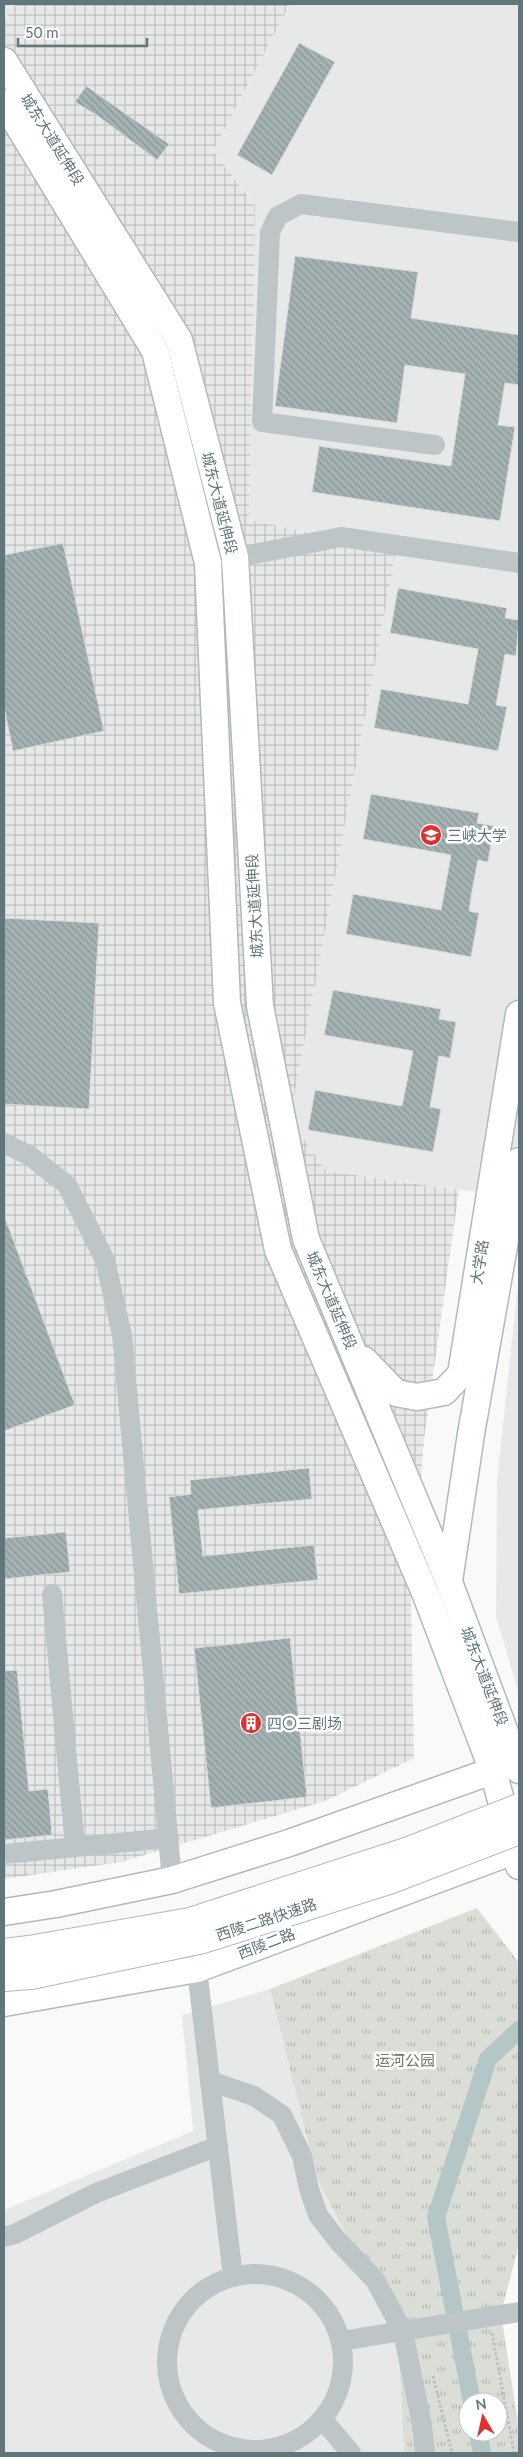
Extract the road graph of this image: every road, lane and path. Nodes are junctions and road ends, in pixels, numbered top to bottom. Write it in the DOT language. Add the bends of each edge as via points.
graph roads {
  1 [pos="4,61"];
  2 [pos="4,102"];
  3 [pos="519,232"];
  4 [pos="435,445"];
  5 [pos="235,557"];
  6 [pos="208,563"];
  7 [pos="519,563"];
  8 [pos="519,1014"];
  9 [pos="4,1142"];
  10 [pos="519,1161"];
  11 [pos="513,1244"];
  12 [pos="352,1346"];
  13 [pos="449,1582"];
  14 [pos="52,1594"];
  15 [pos="519,1765"];
  16 [pos="493,1771"];
  17 [pos="519,1808"];
  18 [pos="169,1838"];
  19 [pos="75,1848"];
  20 [pos="518,1849"];
  21 [pos="4,1854"];
  22 [pos="172,1880"];
  23 [pos="4,1912"];
  24 [pos="4,1953"];
  25 [pos="197,1969"];
  26 [pos="4,1977"];
  27 [pos="4,2003"];
  28 [pos="210,2081"];
  29 [pos="218,2146"];
  30 [pos="4,2237"];
  31 [pos="233,2277"];
  32 [pos="519,2312"];
  33 [pos="488,2318"];
  34 [pos="411,2330"];
  35 [pos="340,2341"];
  36 [pos="432,2373"];
  37 [pos="322,2419"];
  38 [pos="351,2453"];
  39 [pos="425,2453"];
  40 [pos="452,2453"];
  41 [pos="514,2453"];
  1 -- 5 [label="main road, 城东大道延伸段" via="179,340"];
  2 -- 6 [label="main road, 城东大道延伸段" via="155,351"];
  3 -- 4 [label="street" via="301,204 278,216 270,232 262,422"];
  5 -- 6 [label="street"];
  5 -- 7 [label="street" via="341,537"];
  5 -- 12 [label="main road, 城东大道延伸段" via="260,1006 306,1240"];
  6 -- 16 [label="main road, 城东大道延伸段" via="227,1003 278,1250 426,1595"];
  8 -- 12 [label="main road, 大学路" via="461,1374 444,1392 417,1396 396,1393"];
  9 -- 18 [label="street" via="30,1156 67,1185 105,1260 122,1335"];
  10 -- 11 [label="main road, 大学路"];
  11 -- 13 [label="main road, 大学路" via="471,1434"];
  12 -- 13 [label="main road, 城东大道延伸段"];
  13 -- 15 [label="main road, 城东大道延伸段"];
  14 -- 19 [label="street"];
  15 -- 16 [label="main road"];
  16 -- 20 [label="main road, 城东大道延伸段"];
  16 -- 22 [label="main road" via="289,1843"];
  17 -- 24 [label="highway, 西陵二路快速路, bridge" via="409,1851 190,1922"];
  18 -- 19 [label="street"];
  18 -- 22 [label="street"];
  19 -- 21 [label="street"];
  20 -- 25 [label="main road, 西陵二路"];
  20 -- 26 [label="highway, 西陵二路快速路, bridge" via="389,1880 203,1939 31,1975"];
  22 -- 23 [label="main road"];
  25 -- 27 [label="main road, 西陵二路"];
  25 -- 28 [label="street"];
  28 -- 29 [label="street"];
  28 -- 34 [label="street" via="254,2096 282,2115 302,2156 318,2215 375,2280"];
  29 -- 30 [label="street" via="96,2193"];
  29 -- 31 [label="street"];
  31 -- 35 [label="street" via="261,2274 288,2280 312,2295 330,2316"];
  31 -- 37 [label="street" via="205,2289 183,2310 170,2337 166,2367 173,2397 189,2422 214,2440 242,2450 273,2449 301,2437"];
  32 -- 33 [label="street"];
  33 -- 34 [label="street"];
  33 -- 41 [label="path"];
  34 -- 35 [label="street"];
  34 -- 39 [label="street"];
  35 -- 37 [label="street" via="343,2369 337,2396"];
  36 -- 40 [label="path"];
  37 -- 38 [label="street"];
}
